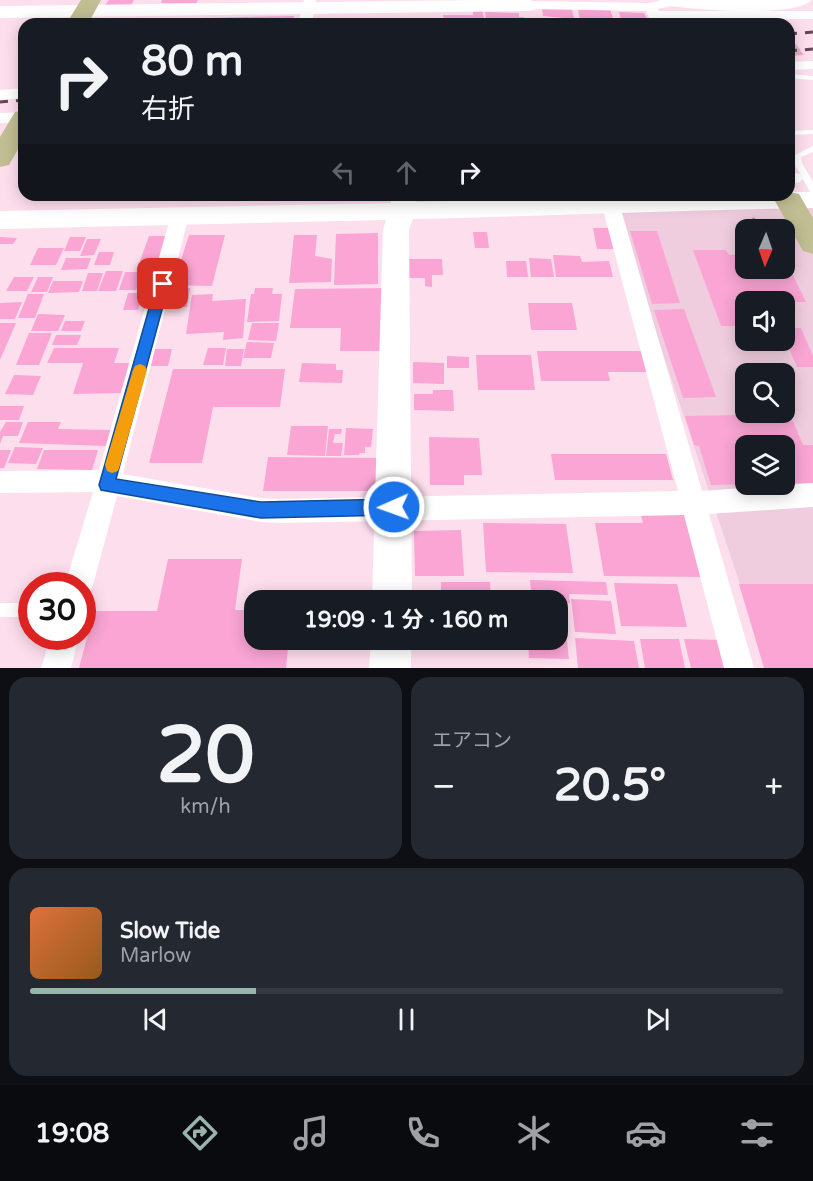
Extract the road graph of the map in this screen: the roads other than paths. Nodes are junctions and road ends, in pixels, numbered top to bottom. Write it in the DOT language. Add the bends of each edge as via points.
graph roads {
  1 [pos="668,0"];
  2 [pos="199,5"];
  3 [pos="807,6"];
  4 [pos="530,9"];
  5 [pos="411,10"];
  6 [pos="652,10"];
  7 [pos="308,11"];
  8 [pos="0,12"];
  9 [pos="84,12"];
  10 [pos="18,94"];
  11 [pos="0,95"];
  12 [pos="18,121"];
  13 [pos="813,132"];
  14 [pos="795,133"];
  15 [pos="813,149"];
  16 [pos="0,159"];
  17 [pos="797,190"];
  18 [pos="678,201"];
  19 [pos="403,202"];
  20 [pos="611,206"];
  21 [pos="180,215"];
  22 [pos="0,220"];
  23 [pos="813,244"];
  24 [pos="0,482"];
  25 [pos="107,485"];
  26 [pos="813,495"];
  27 [pos="692,503"];
  28 [pos="394,507"];
  29 [pos="83,572"];
  30 [pos="392,590"];
  31 [pos="0,610"];
  32 [pos="18,610"];
  33 [pos="61,650"];
  34 [pos="391,650"];
  35 [pos="56,668"];
  36 [pos="390,668"];
  37 [pos="739,668"];
  1 -- 3 [label="street"];
  1 -- 4 [label="street" via="657,6"];
  2 -- 7 [label="street"];
  2 -- 9 [label="street"];
  3 -- 6 [label="street" via="654,15"];
  4 -- 5 [label="street"];
  5 -- 7 [label="street"];
  8 -- 9 [label="street"];
  10 -- 11 [label="street"];
  12 -- 16 [label="main road"];
  13 -- 14 [label="lane"];
  15 -- 17 [label="lane" via="796,156"];
  17 -- 23 [label="main road"];
  18 -- 20 [label="street"];
  19 -- 20 [label="street"];
  19 -- 21 [label="street" via="360,212"];
  19 -- 28 [label="street" via="396,230"];
  20 -- 27 [label="street"];
  21 -- 22 [label="street"];
  21 -- 25 [label="street"];
  24 -- 25 [label="street"];
  25 -- 28 [label="street" via="261,510"];
  25 -- 29 [label="street"];
  26 -- 27 [label="street"];
  27 -- 28 [label="street"];
  27 -- 37 [label="street"];
  28 -- 30 [label="street"];
  31 -- 32 [label="lane"];
  33 -- 35 [label="street"];
  34 -- 36 [label="street"];
}
